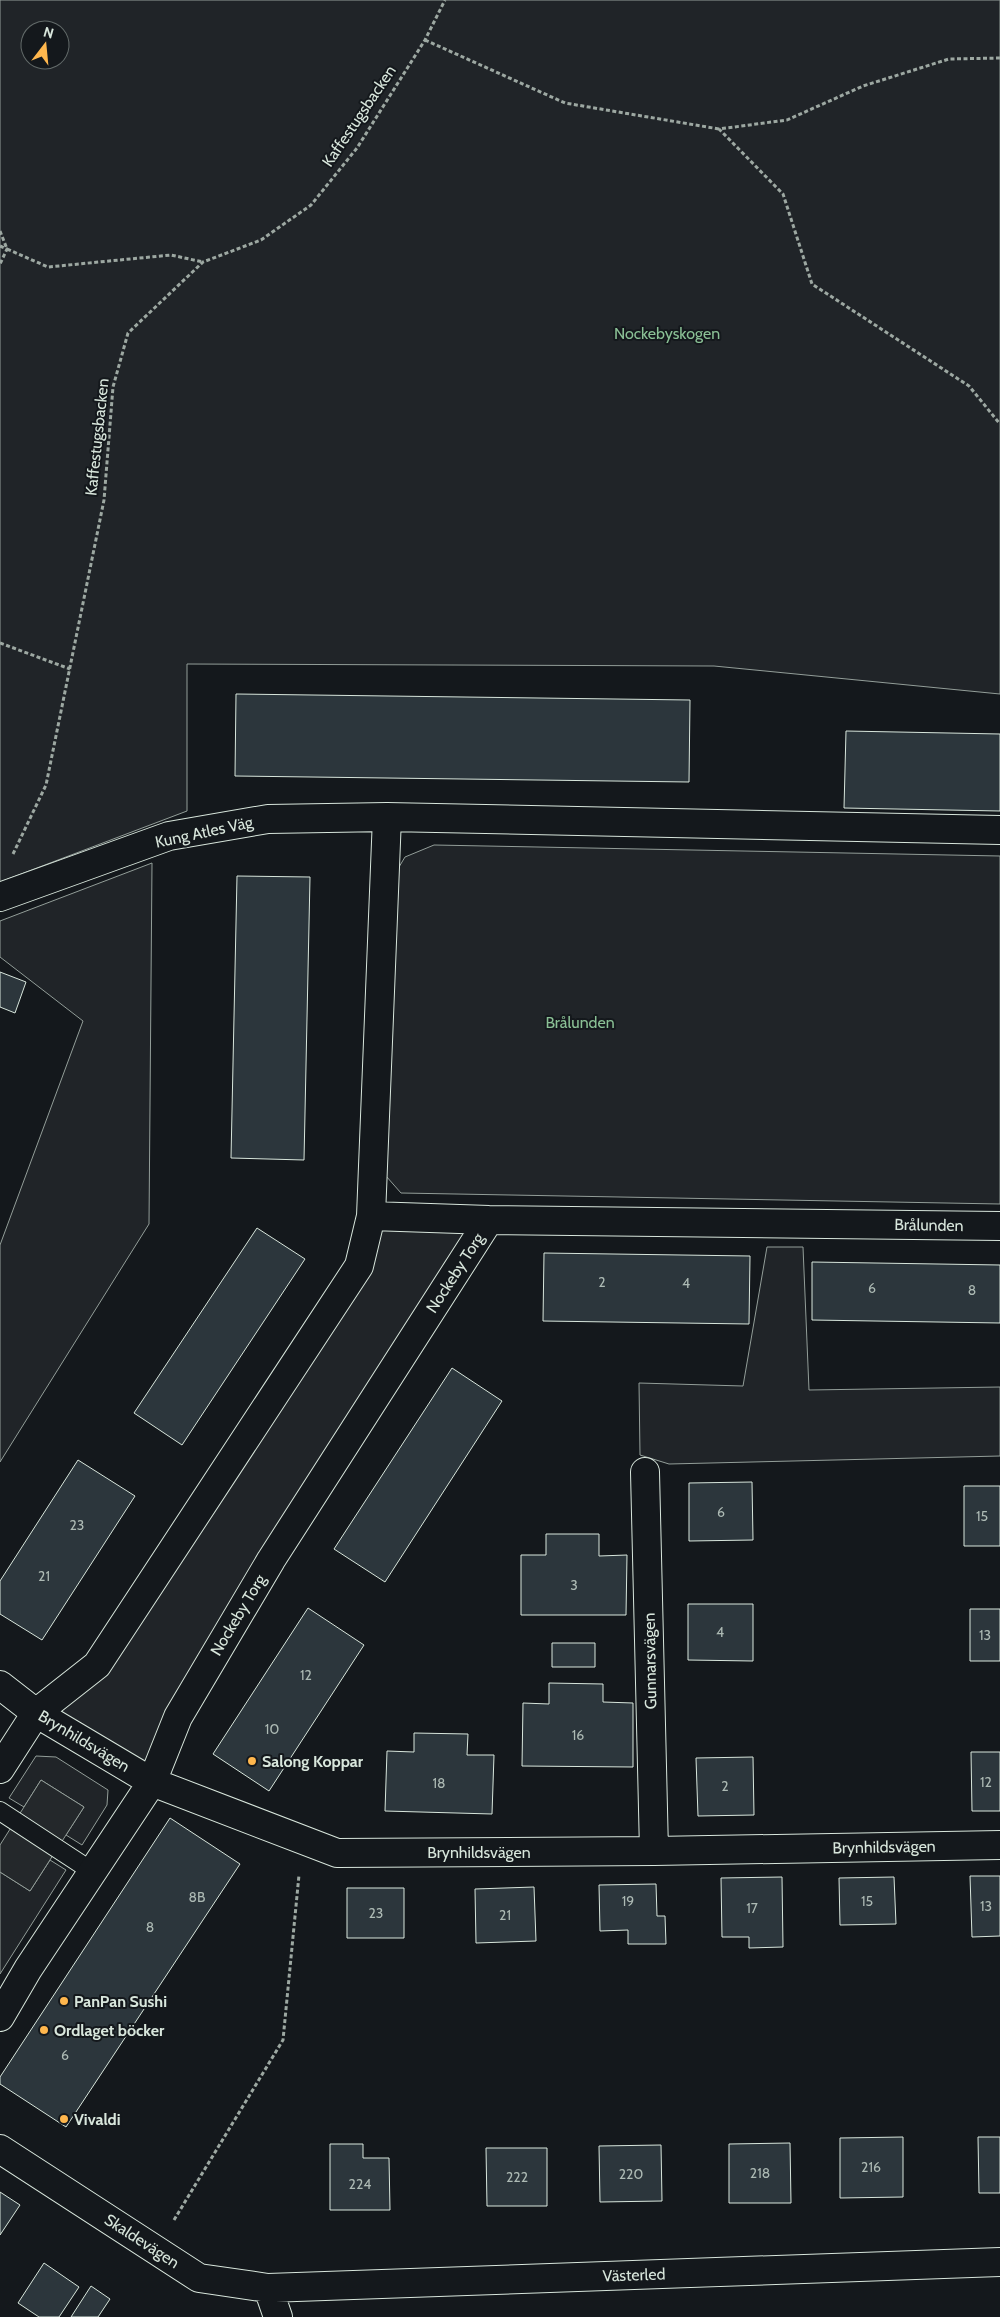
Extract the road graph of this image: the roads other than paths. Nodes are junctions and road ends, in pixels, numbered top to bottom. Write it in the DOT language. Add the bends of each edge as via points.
graph roads {
  1 [pos="387,817"];
  2 [pos="1000,830"];
  3 [pos="0,897"];
  4 [pos="371,1216"];
  5 [pos="489,1220"];
  6 [pos="1000,1226"];
  7 [pos="645,1472"];
  8 [pos="0,1684"];
  9 [pos="36,1713"];
  10 [pos="0,1769"];
  11 [pos="152,1782"];
  12 [pos="0,1811"];
  13 [pos="1000,1845"];
  14 [pos="654,1851"];
  15 [pos="93,1872"];
  16 [pos="1,2013"];
  17 [pos="0,2149"];
  18 [pos="1000,2262"];
  19 [pos="268,2288"];
  20 [pos="278,2317"];
  1 -- 2 [label="street"];
  1 -- 3 [label="street, Kung Atles Väg" via="268,820 169,836"];
  1 -- 4 [label="street"];
  4 -- 5 [label="street, Brålunden"];
  4 -- 9 [label="street" via="358,1266 97,1665"];
  5 -- 6 [label="street, Brålunden"];
  5 -- 11 [label="street, Nockeby Torg" via="271,1560 178,1717"];
  7 -- 14 [label="street, Gunnarsvägen"];
  8 -- 9 [label="street, Brynhildsvägen"];
  9 -- 10 [label="street"];
  9 -- 11 [label="street, Brynhildsvägen"];
  11 -- 14 [label="street, Brynhildsvägen" via="337,1854"];
  11 -- 15 [label="street, Nockeby Torg"];
  12 -- 15 [label="lane"];
  13 -- 14 [label="street, Brynhildsvägen"];
  15 -- 16 [label="street, Nockeby Torg"];
  17 -- 19 [label="street, Skaldevägen" via="199,2278"];
  18 -- 19 [label="street, Västerled"];
  19 -- 20 [label="street"];
}
